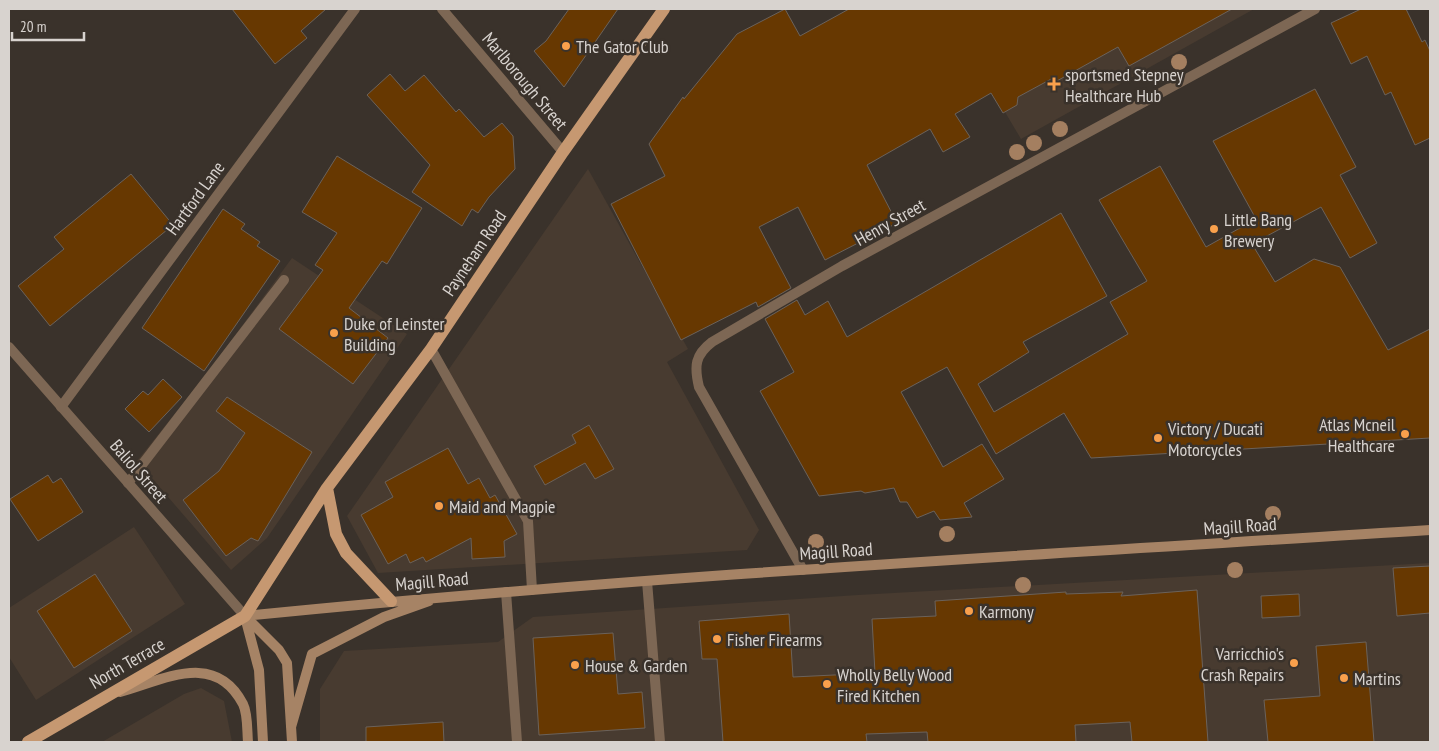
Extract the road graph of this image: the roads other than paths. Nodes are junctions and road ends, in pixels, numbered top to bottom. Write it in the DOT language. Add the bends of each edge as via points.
graph roads {
  1 [pos="355,9"];
  2 [pos="442,9"];
  3 [pos="664,9"];
  4 [pos="1315,9"];
  5 [pos="563,152"];
  6 [pos="284,280"];
  7 [pos="9,347"];
  8 [pos="431,349"];
  9 [pos="61,407"];
  10 [pos="128,484"];
  11 [pos="327,488"];
  12 [pos="1430,530"];
  13 [pos="803,570"];
  14 [pos="647,581"];
  15 [pos="532,590"];
  16 [pos="506,592"];
  17 [pos="444,596"];
  18 [pos="391,601"];
  19 [pos="245,616"];
  20 [pos="106,696"];
  21 [pos="291,728"];
  22 [pos="28,742"];
  23 [pos="248,742"];
  24 [pos="263,742"];
  25 [pos="292,742"];
  26 [pos="517,742"];
  27 [pos="660,742"];
  1 -- 9 [label="street, Hartford Lane"];
  2 -- 5 [label="street, Marlborough Street"];
  3 -- 5 [label="main road, Payneham Road"];
  4 -- 13 [label="street, Henry Street" via="842,266 701,350 696,373 699,386"];
  5 -- 8 [label="main road, Payneham Road"];
  6 -- 10 [label="street"];
  7 -- 9 [label="street, Baliol Street"];
  8 -- 11 [label="main road, Payneham Road"];
  8 -- 15 [label="street" via="528,520"];
  9 -- 10 [label="street, Baliol Street"];
  10 -- 19 [label="street, Baliol Street"];
  11 -- 18 [label="main road" via="336,534 346,553"];
  11 -- 19 [label="main road, Payneham Road"];
  12 -- 13 [label="main road, Magill Road"];
  13 -- 14 [label="main road, Magill Road"];
  14 -- 15 [label="main road, Magill Road"];
  14 -- 27 [label="street"];
  15 -- 16 [label="main road, Magill Road"];
  16 -- 17 [label="main road, Magill Road"];
  16 -- 26 [label="street"];
  17 -- 18 [label="main road, Magill Road"];
  17 -- 21 [label="main road" via="384,617 312,654"];
  18 -- 19 [label="main road, Magill Road"];
  19 -- 20 [label="main road, North Terrace"];
  19 -- 21 [label="main road" via="279,650 287,663"];
  19 -- 24 [label="main road" via="259,670"];
  20 -- 22 [label="main road, North Terrace"];
  20 -- 23 [label="main road" via="195,671 211,673 225,680 244,705"];
  21 -- 25 [label="main road"];
}
